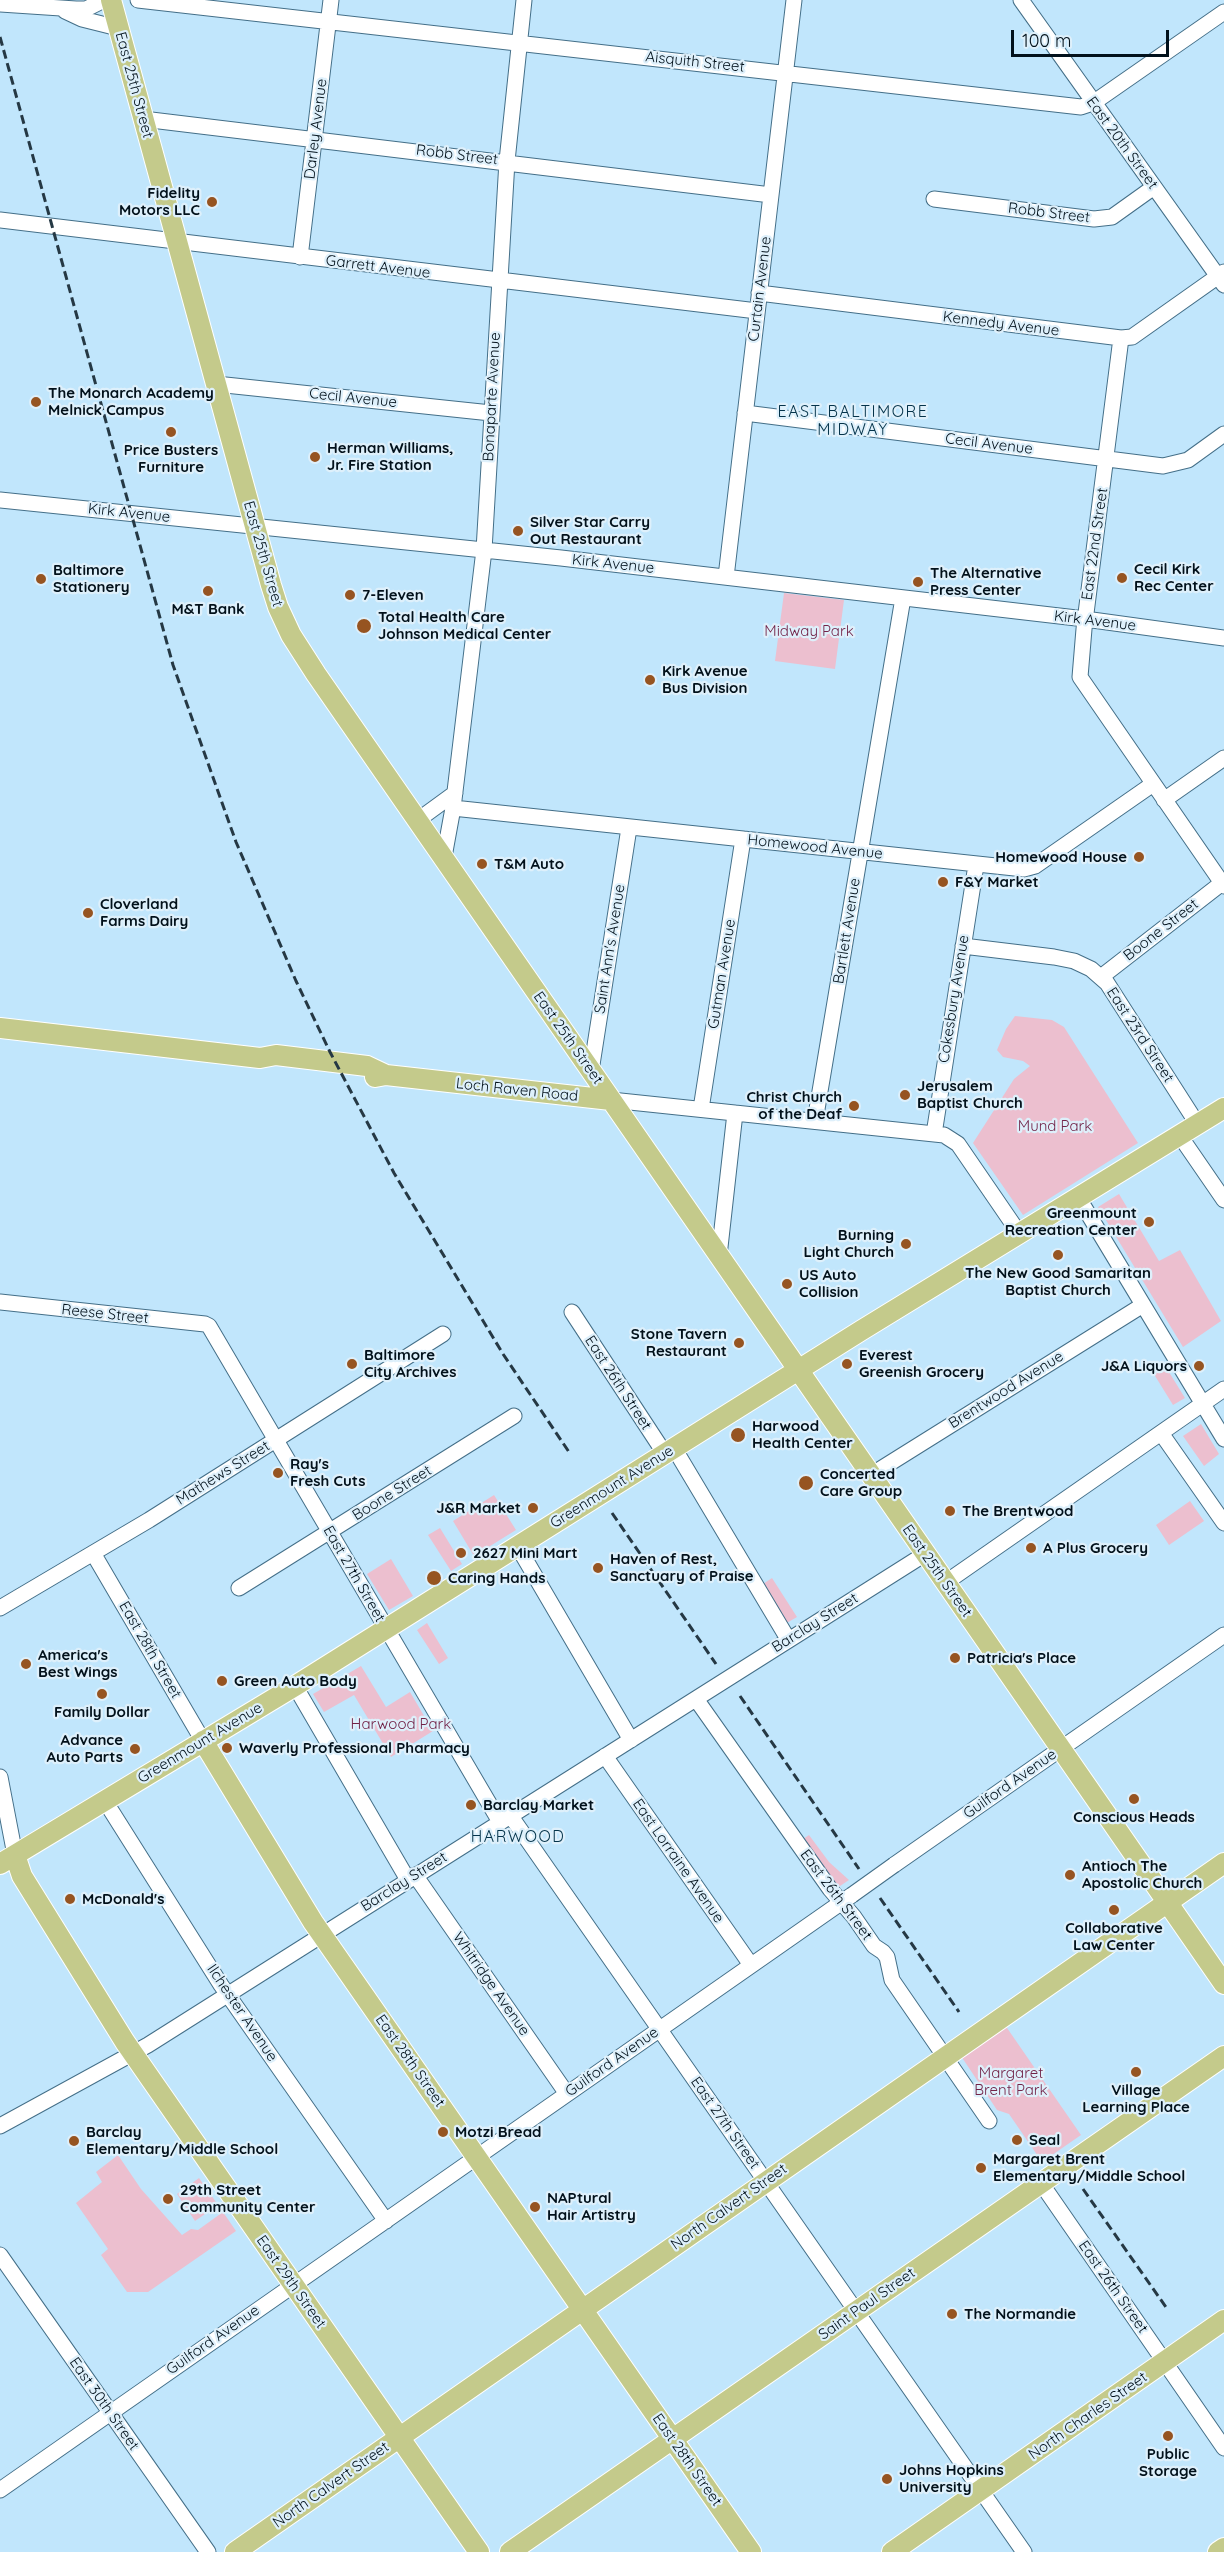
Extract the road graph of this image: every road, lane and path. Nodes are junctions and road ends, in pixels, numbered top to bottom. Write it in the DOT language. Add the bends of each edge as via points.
graph roads {
  1 [pos="104,0"];
  2 [pos="111,0"];
  3 [pos="138,0"];
  4 [pos="331,0"];
  5 [pos="524,0"];
  6 [pos="794,0"];
  7 [pos="1022,0"];
  8 [pos="7,4"];
  9 [pos="67,5"];
  10 [pos="1224,12"];
  11 [pos="328,22"];
  12 [pos="118,28"];
  13 [pos="519,43"];
  14 [pos="785,72"];
  15 [pos="1093,103"];
  16 [pos="143,118"];
  17 [pos="314,138"];
  18 [pos="507,161"];
  19 [pos="1154,187"];
  20 [pos="771,195"];
  21 [pos="934,199"];
  22 [pos="0,220"];
  23 [pos="177,242"];
  24 [pos="300,257"];
  25 [pos="1222,278"];
  26 [pos="499,281"];
  27 [pos="759,293"];
  28 [pos="757,311"];
  29 [pos="1121,338"];
  30 [pos="216,384"];
  31 [pos="490,413"];
  32 [pos="745,413"];
  33 [pos="1224,434"];
  34 [pos="1107,459"];
  35 [pos="0,500"];
  36 [pos="255,526"];
  37 [pos="484,550"];
  38 [pos="726,577"];
  39 [pos="903,598"];
  40 [pos="1085,619"];
  41 [pos="1224,638"];
  42 [pos="1224,758"];
  43 [pos="1153,784"];
  44 [pos="454,800"];
  45 [pos="1164,800"];
  46 [pos="418,820"];
  47 [pos="629,828"];
  48 [pos="743,839"];
  49 [pos="860,852"];
  50 [pos="444,857"];
  51 [pos="976,865"];
  52 [pos="1223,884"];
  53 [pos="963,946"];
  54 [pos="1101,977"];
  55 [pos="0,1028"];
  56 [pos="591,1071"];
  57 [pos="611,1100"];
  58 [pos="1224,1108"];
  59 [pos="701,1109"];
  60 [pos="735,1113"];
  61 [pos="815,1121"];
  62 [pos="1198,1125"];
  63 [pos="934,1134"];
  64 [pos="1180,1136"];
  65 [pos="1078,1197"];
  66 [pos="1224,1200"];
  67 [pos="1018,1233"];
  68 [pos="719,1257"];
  69 [pos="0,1302"];
  70 [pos="1143,1305"];
  71 [pos="572,1312"];
  72 [pos="209,1326"];
  73 [pos="443,1334"];
  74 [pos="798,1371"];
  75 [pos="1224,1389"];
  76 [pos="1203,1404"];
  77 [pos="514,1416"];
  78 [pos="1161,1433"];
  79 [pos="1224,1439"];
  80 [pos="276,1440"];
  81 [pos="669,1451"];
  82 [pos="871,1475"];
  83 [pos="1224,1523"];
  84 [pos="329,1532"];
  85 [pos="518,1547"];
  86 [pos="93,1553"];
  87 [pos="925,1554"];
  88 [pos="945,1583"];
  89 [pos="239,1588"];
  90 [pos="0,1608"];
  91 [pos="386,1629"];
  92 [pos="1224,1635"];
  93 [pos="788,1639"];
  94 [pos="295,1686"];
  95 [pos="696,1699"];
  96 [pos="631,1740"];
  97 [pos="202,1742"];
  98 [pos="1061,1749"];
  99 [pos="605,1756"];
  100 [pos="0,1777"];
  101 [pos="105,1801"];
  102 [pos="505,1819"];
  103 [pos="8,1860"];
  104 [pos="1224,1863"];
  105 [pos="412,1877"];
  106 [pos="846,1899"];
  107 [pos="1167,1902"];
  108 [pos="322,1934"];
  109 [pos="751,1965"];
  110 [pos="1224,1984"];
  111 [pos="228,1994"];
  112 [pos="660,2029"];
  113 [pos="132,2053"];
  114 [pos="945,2056"];
  115 [pos="1224,2056"];
  116 [pos="567,2094"];
  117 [pos="989,2121"];
  118 [pos="0,2126"];
  119 [pos="477,2157"];
  120 [pos="766,2181"];
  121 [pos="1041,2183"];
  122 [pos="386,2221"];
  123 [pos="2,2261"];
  124 [pos="293,2285"];
  125 [pos="583,2308"];
  126 [pos="856,2311"];
  127 [pos="1224,2320"];
  128 [pos="1165,2362"];
  129 [pos="110,2412"];
  130 [pos="399,2437"];
  131 [pos="672,2439"];
  132 [pos="1224,2448"];
  133 [pos="0,2490"];
  134 [pos="981,2490"];
  135 [pos="1224,2548"];
  136 [pos="208,2552"];
  137 [pos="235,2552"];
  138 [pos="479,2552"];
  139 [pos="510,2552"];
  140 [pos="751,2552"];
  141 [pos="892,2552"];
  142 [pos="1023,2552"];
  143 [pos="1218,2552"];
  1 -- 9 [label="street" via="86,9"];
  2 -- 12 [label="main road, East 25th Street"];
  3 -- 11 [label="street, Aisquith Street"];
  4 -- 11 [label="street, Darley Avenue"];
  5 -- 13 [label="street, Bonaparte Avenue"];
  6 -- 14 [label="street, Curtain Avenue"];
  7 -- 15 [label="street, East 20th Street"];
  8 -- 9 [label="street"];
  9 -- 12 [label="street" via="73,17"];
  10 -- 15 [label="street"];
  11 -- 13 [label="street, Aisquith Street"];
  11 -- 17 [label="street, Darley Avenue"];
  12 -- 16 [label="main road, East 25th Street"];
  13 -- 14 [label="street, Aisquith Street"];
  13 -- 18 [label="street, Bonaparte Avenue"];
  14 -- 15 [label="street, Aisquith Street" via="1082,106"];
  14 -- 20 [label="street, Curtain Avenue"];
  15 -- 19 [label="street, East 20th Street"];
  16 -- 17 [label="street, Robb Street"];
  16 -- 23 [label="main road, East 25th Street"];
  17 -- 18 [label="street, Robb Street"];
  17 -- 24 [label="street, Darley Avenue"];
  18 -- 20 [label="street, Robb Street"];
  18 -- 26 [label="street, Bonaparte Avenue"];
  19 -- 21 [label="street, Robb Street" via="1112,217 1094,219"];
  19 -- 25 [label="street, East 20th Street"];
  20 -- 27 [label="street, Curtain Avenue"];
  22 -- 23 [label="street, Garrett Avenue"];
  23 -- 24 [label="street, Garrett Avenue"];
  23 -- 30 [label="main road, East 25th Street"];
  24 -- 26 [label="street, Garrett Avenue"];
  25 -- 29 [label="street" via="1132,336"];
  26 -- 28 [label="street, Garrett Avenue"];
  26 -- 31 [label="street, Bonaparte Avenue"];
  27 -- 28 [label="street, Curtain Avenue"];
  27 -- 29 [label="street, Kennedy Avenue"];
  28 -- 32 [label="street, Curtain Avenue"];
  29 -- 34 [label="street, East 22nd Street"];
  30 -- 31 [label="street, Cecil Avenue"];
  30 -- 36 [label="main road, East 25th Street"];
  31 -- 37 [label="street, Bonaparte Avenue"];
  32 -- 34 [label="street, Cecil Avenue"];
  32 -- 38 [label="street, Curtain Avenue"];
  33 -- 34 [label="street, Cecil Avenue" via="1188,460 1171,466"];
  34 -- 40 [label="street, East 22nd Street"];
  35 -- 36 [label="street, Kirk Avenue"];
  36 -- 37 [label="street, Kirk Avenue"];
  36 -- 46 [label="main road, East 25th Street" via="278,607 291,635"];
  37 -- 38 [label="street, Kirk Avenue"];
  37 -- 44 [label="street, Bonaparte Avenue"];
  38 -- 39 [label="street, Kirk Avenue"];
  39 -- 40 [label="street, Kirk Avenue"];
  39 -- 49 [label="street, Bartlett Avenue"];
  40 -- 41 [label="street, Kirk Avenue"];
  40 -- 43 [label="street, East 22nd Street" via="1082,682"];
  42 -- 45 [label="street"];
  43 -- 45 [label="street, East 22nd Street"];
  43 -- 51 [label="street, Homewood Avenue" via="1035,866 1024,869"];
  44 -- 46 [label="street"];
  44 -- 47 [label="street, Homewood Avenue"];
  44 -- 50 [label="street, Bonaparte Avenue"];
  45 -- 52 [label="street, East 22nd Street"];
  46 -- 50 [label="main road, East 25th Street"];
  47 -- 48 [label="street, Homewood Avenue"];
  47 -- 56 [label="street, Saint Ann's Avenue"];
  48 -- 49 [label="street, Homewood Avenue"];
  48 -- 59 [label="street, Gutman Avenue"];
  49 -- 51 [label="street, Homewood Avenue"];
  49 -- 61 [label="street, Bartlett Avenue"];
  50 -- 56 [label="main road, East 25th Street"];
  51 -- 53 [label="street, Cokesbury Avenue"];
  52 -- 54 [label="street, Boone Street"];
  53 -- 54 [label="street, East 23rd Street" via="1074,961"];
  53 -- 63 [label="street, Cokesbury Avenue"];
  54 -- 62 [label="street, East 23rd Street"];
  55 -- 57 [label="main road, Loch Raven Road" via="260,1058 276,1055 367,1066 386,1075"];
  56 -- 57 [label="main road, East 25th Street"];
  57 -- 59 [label="street, Loch Raven Road"];
  57 -- 68 [label="main road, East 25th Street"];
  58 -- 62 [label="main road, Greenmount Avenue"];
  59 -- 60 [label="street, Loch Raven Road"];
  60 -- 61 [label="street, Loch Raven Road"];
  60 -- 68 [label="street"];
  61 -- 63 [label="street, Loch Raven Road"];
  62 -- 64 [label="main road, Greenmount Avenue"];
  63 -- 67 [label="street, Loch Raven Road" via="950,1137 958,1144"];
  64 -- 65 [label="main road, Greenmount Avenue"];
  64 -- 66 [label="street"];
  65 -- 67 [label="main road, Greenmount Avenue"];
  65 -- 70 [label="street"];
  67 -- 74 [label="main road, Greenmount Avenue"];
  68 -- 74 [label="main road, East 25th Street"];
  69 -- 72 [label="street, Reese Street"];
  70 -- 76 [label="street"];
  70 -- 82 [label="street, Brentwood Avenue"];
  71 -- 81 [label="street, East 26th Street"];
  72 -- 80 [label="street, East 27th Street"];
  73 -- 80 [label="street, Mathews Street"];
  74 -- 81 [label="main road, Greenmount Avenue"];
  74 -- 82 [label="main road, East 25th Street"];
  75 -- 76 [label="street"];
  76 -- 78 [label="street"];
  76 -- 79 [label="street"];
  77 -- 84 [label="street, Boone Street"];
  78 -- 83 [label="street"];
  78 -- 88 [label="street"];
  80 -- 84 [label="street, East 27th Street"];
  80 -- 86 [label="street, Mathews Street"];
  81 -- 85 [label="main road, Greenmount Avenue"];
  81 -- 93 [label="street, East 26th Street"];
  82 -- 87 [label="main road, East 25th Street"];
  84 -- 89 [label="street, Boone Street"];
  84 -- 91 [label="street, East 27th Street"];
  85 -- 91 [label="main road, Greenmount Avenue"];
  85 -- 96 [label="street"];
  86 -- 90 [label="street, Mathews Street"];
  86 -- 97 [label="street, East 28th Street"];
  87 -- 88 [label="main road, East 25th Street"];
  87 -- 93 [label="street, Barclay Street"];
  88 -- 98 [label="main road, East 25th Street"];
  91 -- 94 [label="main road, Greenmount Avenue"];
  91 -- 102 [label="street, East 27th Street"];
  92 -- 98 [label="street, Guilford Avenue"];
  93 -- 95 [label="street, Barclay Street"];
  94 -- 97 [label="main road, Greenmount Avenue"];
  94 -- 105 [label="street, Whitridge Avenue"];
  95 -- 96 [label="street, Barclay Street"];
  95 -- 106 [label="street, East 26th Street"];
  96 -- 99 [label="street, Barclay Street"];
  97 -- 101 [label="main road, Greenmount Avenue"];
  97 -- 108 [label="main road, East 28th Street"];
  98 -- 106 [label="street, Guilford Avenue, bridge"];
  98 -- 107 [label="main road, East 25th Street"];
  99 -- 102 [label="street, Barclay Street"];
  99 -- 109 [label="street, East Lorraine Avenue"];
  100 -- 103 [label="street"];
  101 -- 103 [label="main road, Greenmount Avenue"];
  101 -- 111 [label="street, Ilchester Avenue"];
  102 -- 105 [label="street, Barclay Street"];
  102 -- 112 [label="street, East 27th Street"];
  103 -- 113 [label="main road, East 29th Street" via="22,1876"];
  104 -- 107 [label="main road, North Calvert Street"];
  105 -- 108 [label="street, Barclay Street"];
  105 -- 116 [label="street, Whitridge Avenue"];
  106 -- 109 [label="street, Guilford Avenue"];
  106 -- 114 [label="street, East 26th Street" via="874,1946 887,1957 892,1980"];
  107 -- 110 [label="main road, East 25th Street"];
  107 -- 114 [label="main road, North Calvert Street"];
  108 -- 111 [label="street, Barclay Street"];
  108 -- 119 [label="main road, East 28th Street"];
  109 -- 112 [label="street, Guilford Avenue"];
  111 -- 113 [label="street, Barclay Street"];
  111 -- 122 [label="street, Ilchester Avenue"];
  112 -- 116 [label="street, Guilford Avenue"];
  112 -- 120 [label="street, East 27th Street"];
  113 -- 118 [label="street, Barclay Street"];
  113 -- 124 [label="main road, East 29th Street"];
  114 -- 117 [label="street, East 26th Street"];
  114 -- 120 [label="main road, North Calvert Street"];
  115 -- 121 [label="main road, Saint Paul Street"];
  116 -- 119 [label="street, Guilford Avenue"];
  119 -- 122 [label="street, Guilford Avenue"];
  119 -- 125 [label="main road, East 28th Street"];
  120 -- 125 [label="main road, North Calvert Street"];
  120 -- 126 [label="street, East 27th Street"];
  121 -- 126 [label="main road, Saint Paul Street"];
  121 -- 128 [label="street, East 26th Street"];
  122 -- 124 [label="street, Guilford Avenue"];
  123 -- 129 [label="street, East 30th Street"];
  124 -- 129 [label="street, Guilford Avenue"];
  124 -- 130 [label="main road, East 29th Street"];
  125 -- 130 [label="main road, North Calvert Street"];
  125 -- 131 [label="main road, East 28th Street"];
  126 -- 131 [label="main road, Saint Paul Street"];
  126 -- 134 [label="street, East 27th Street"];
  127 -- 128 [label="main road, North Charles Street"];
  128 -- 132 [label="street, East 26th Street"];
  128 -- 134 [label="main road, North Charles Street"];
  129 -- 133 [label="street, Guilford Avenue"];
  129 -- 136 [label="street, East 30th Street"];
  130 -- 137 [label="main road, North Calvert Street"];
  130 -- 138 [label="main road, East 29th Street"];
  131 -- 139 [label="main road, Saint Paul Street"];
  131 -- 140 [label="main road, East 28th Street"];
  134 -- 141 [label="main road, North Charles Street"];
  134 -- 142 [label="street, East 27th Street"];
  135 -- 143 [label="main road"];
}
